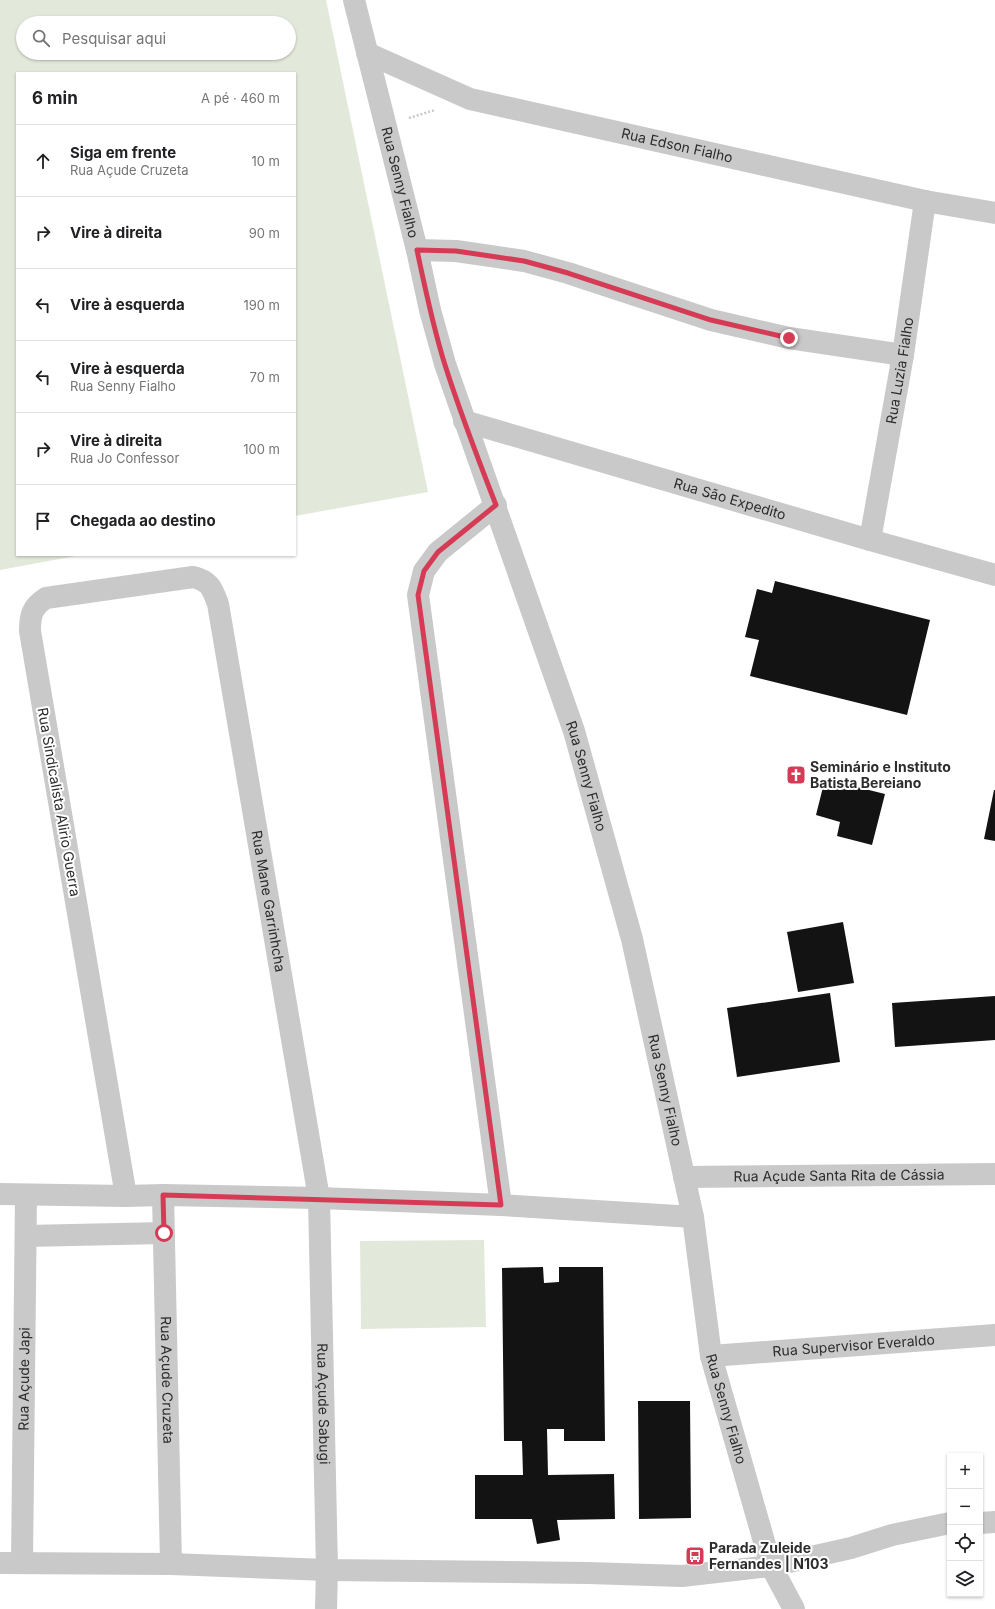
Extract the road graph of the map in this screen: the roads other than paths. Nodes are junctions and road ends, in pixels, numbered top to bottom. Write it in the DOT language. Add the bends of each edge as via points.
graph roads {
  1 [pos="354,0"];
  2 [pos="367,53"];
  3 [pos="925,201"];
  4 [pos="995,212"];
  5 [pos="417,250"];
  6 [pos="903,355"];
  7 [pos="464,421"];
  8 [pos="496,505"];
  9 [pos="870,540"];
  10 [pos="994,569"];
  11 [pos="218,604"];
  12 [pos="995,1174"];
  13 [pos="684,1177"];
  14 [pos="0,1194"];
  15 [pos="26,1195"];
  16 [pos="163,1195"];
  17 [pos="126,1196"];
  18 [pos="319,1198"];
  19 [pos="501,1205"];
  20 [pos="693,1217"];
  21 [pos="164,1233"];
  22 [pos="26,1236"];
  23 [pos="995,1335"];
  24 [pos="711,1356"];
  25 [pos="995,1522"];
  26 [pos="983,1523"];
  27 [pos="947,1524"];
  28 [pos="0,1563"];
  29 [pos="22,1563"];
  30 [pos="171,1564"];
  31 [pos="771,1566"];
  32 [pos="327,1570"];
  33 [pos="326,1609"];
  34 [pos="794,1609"];
  1 -- 2 [label="street, Rua Senny Fialho"];
  2 -- 3 [label="street, Rua Edson Fialho" via="470,99"];
  2 -- 5 [label="street, Rua Senny Fialho"];
  3 -- 4 [label="street, Rua Edson Fialho"];
  3 -- 6 [label="street, Rua Luzia Fialho"];
  5 -- 6 [label="street" via="456,251 524,261 711,320 789,338"];
  5 -- 7 [label="street, Rua Senny Fialho" via="445,364"];
  6 -- 9 [label="street, Rua Luzia Fialho"];
  7 -- 8 [label="street, Rua Senny Fialho"];
  7 -- 9 [label="street, Rua São Expedito"];
  8 -- 13 [label="street, Rua Senny Fialho" via="577,739 632,939"];
  8 -- 19 [label="street" via="438,552 424,571 418,595"];
  9 -- 10 [label="street, Rua São Expedito"];
  11 -- 17 [label="street, Rua Sindicalista Alirio Guerra" via="213,590 203,579 193,578 46,598 36,605 30,619"];
  11 -- 18 [label="street, Rua Mane Garrinhcha"];
  12 -- 13 [label="street, Rua Açude Santa Rita de Cássia"];
  13 -- 20 [label="street, Rua Senny Fialho"];
  14 -- 15 [label="street"];
  15 -- 17 [label="street"];
  15 -- 22 [label="street, Rua Açude Japi"];
  16 -- 17 [label="street"];
  16 -- 18 [label="street"];
  16 -- 21 [label="street, Rua Açude Cruzeta"];
  18 -- 19 [label="street"];
  18 -- 32 [label="street, Rua Açude Sabugi"];
  19 -- 20 [label="street"];
  20 -- 24 [label="street, Rua Senny Fialho"];
  21 -- 22 [label="street"];
  21 -- 30 [label="street, Rua Açude Cruzeta"];
  22 -- 29 [label="street, Rua Açude Japi"];
  23 -- 24 [label="street, Rua Supervisor Everaldo"];
  24 -- 31 [label="street, Rua Senny Fialho"];
  25 -- 26 [label="street"];
  27 -- 31 [label="street"];
  28 -- 29 [label="street"];
  29 -- 30 [label="street"];
  30 -- 32 [label="street"];
  31 -- 32 [label="street" via="682,1576"];
  31 -- 34 [label="street, Rua Senny Fialho"];
  32 -- 33 [label="street, Rua Açude Sabugi"];
}
